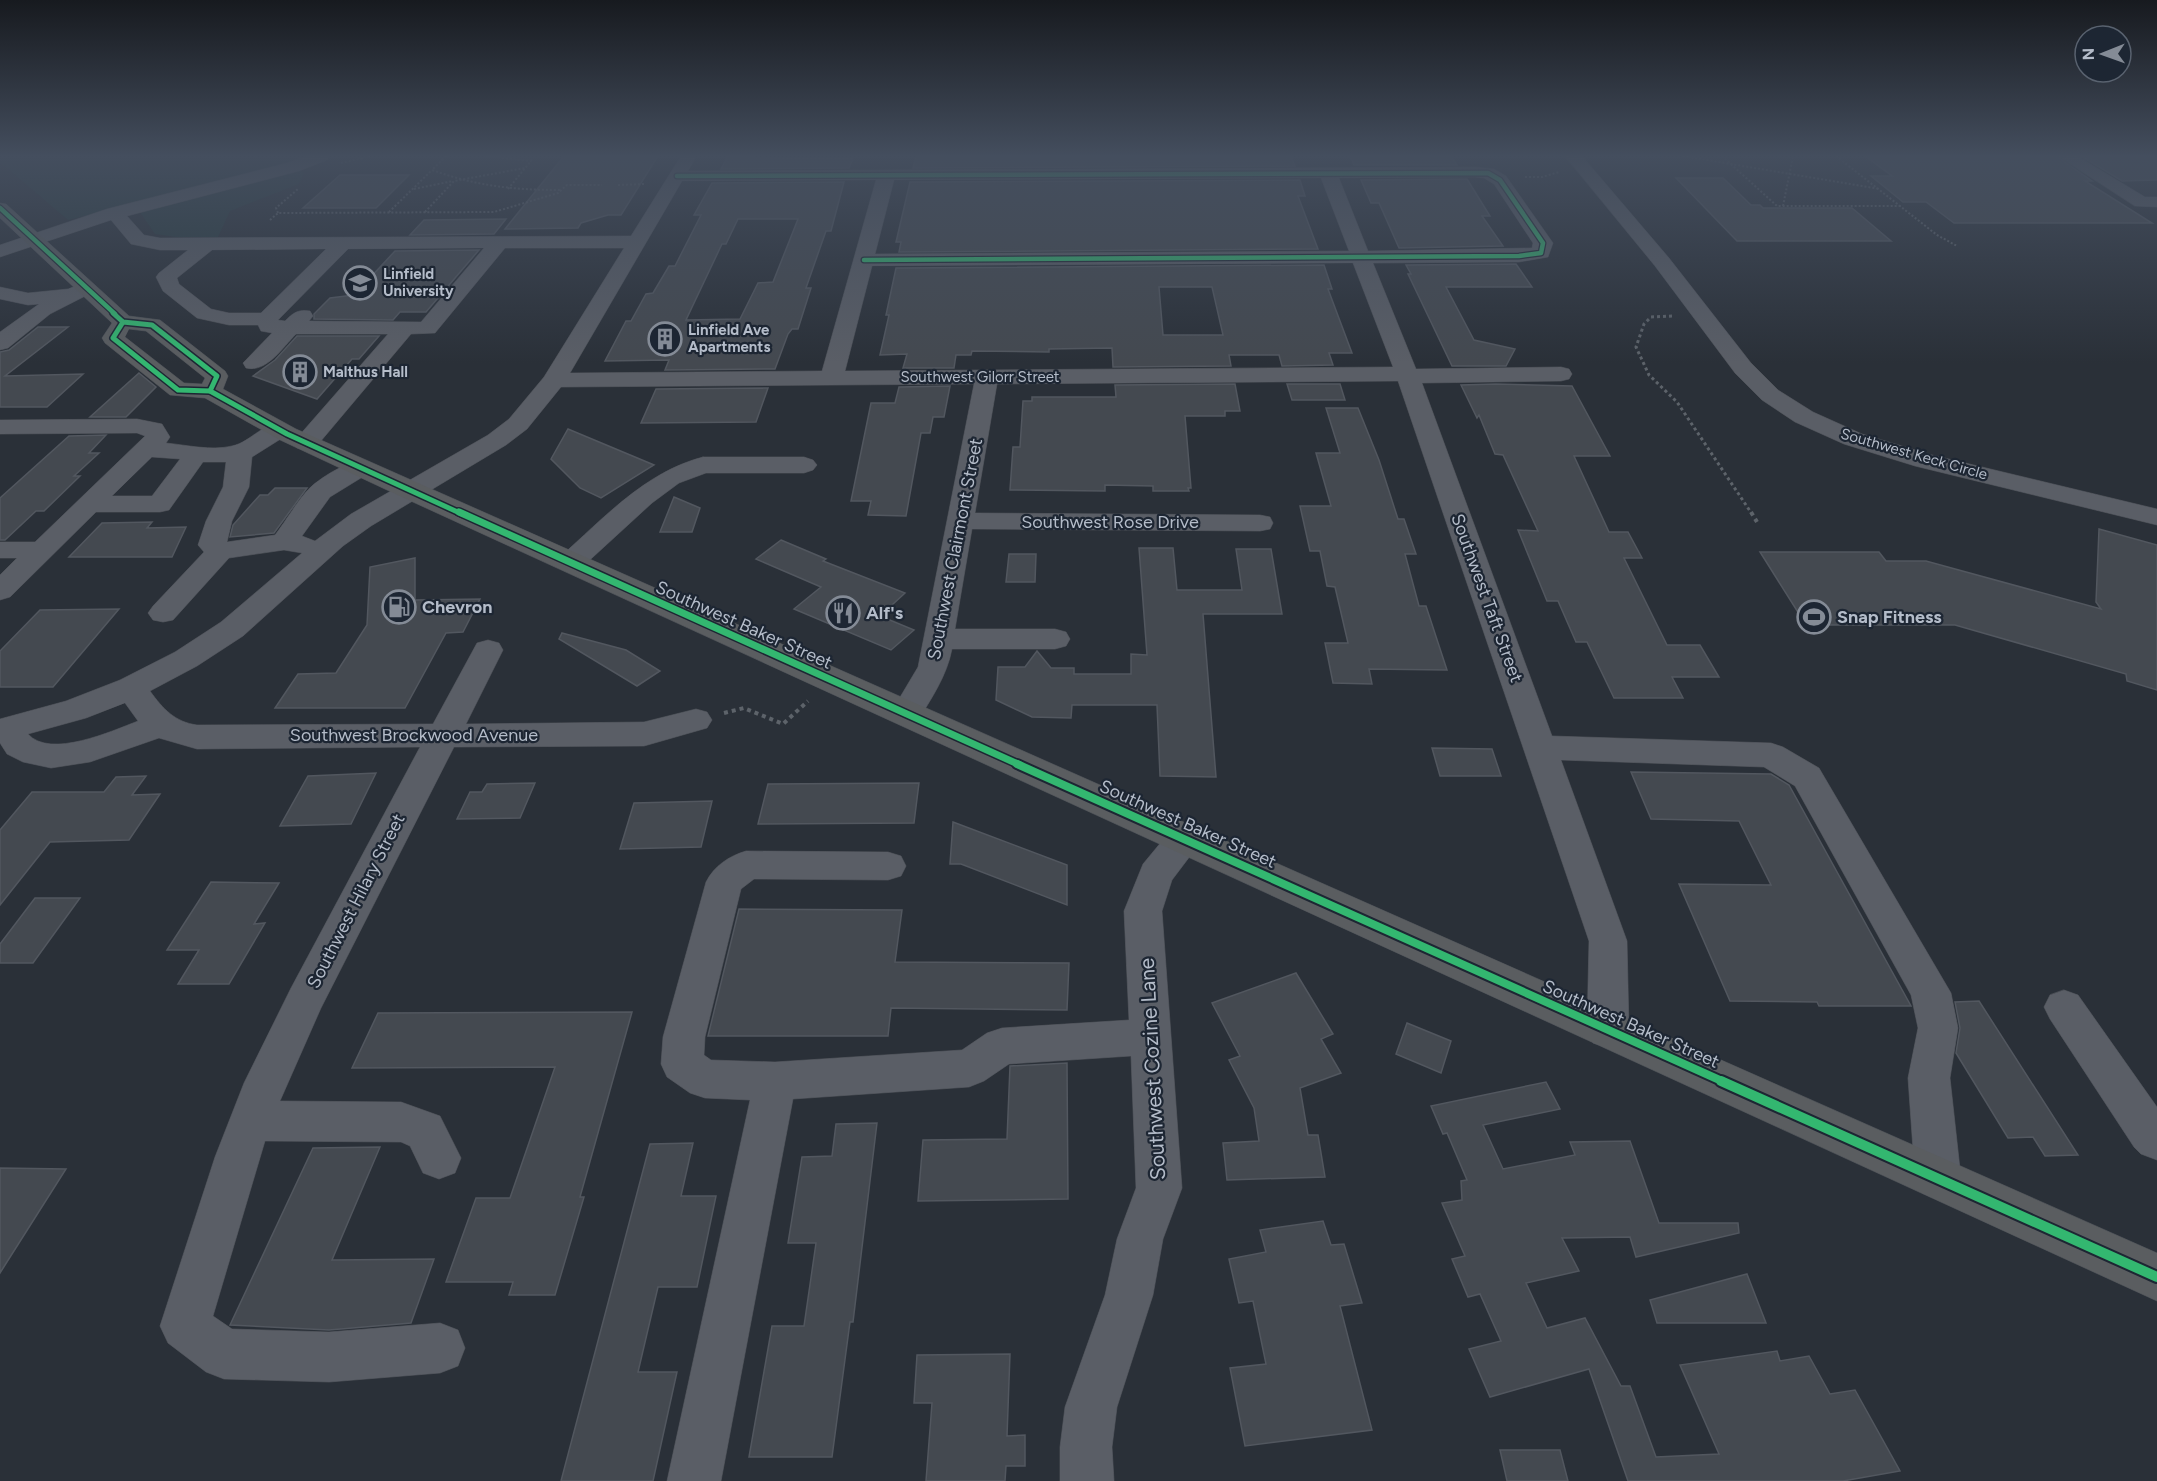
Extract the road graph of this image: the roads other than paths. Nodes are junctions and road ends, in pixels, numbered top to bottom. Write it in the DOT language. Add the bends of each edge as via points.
graph roads {
  1 [pos="18,225"];
  2 [pos="78,225"];
  3 [pos="125,225"];
  4 [pos="647,225"];
  5 [pos="873,225"];
  6 [pos="1348,225"];
  7 [pos="1530,225"];
  8 [pos="1631,225"];
  9 [pos="33,240"];
  10 [pos="637,242"];
  11 [pos="373,243"];
  12 [pos="499,243"];
  13 [pos="207,244"];
  14 [pos="342,244"];
  15 [pos="0,251"];
  16 [pos="1361,257"];
  17 [pos="864,260"];
  18 [pos="351,266"];
  19 [pos="86,288"];
  20 [pos="0,292"];
  21 [pos="314,305"];
  22 [pos="267,319"];
  23 [pos="123,322"];
  24 [pos="293,327"];
  25 [pos="405,328"];
  26 [pos="0,343"];
  27 [pos="254,363"];
  28 [pos="1562,374"];
  29 [pos="1407,375"];
  30 [pos="987,377"];
  31 [pos="832,378"];
  32 [pos="554,380"];
  33 [pos="210,391"];
  34 [pos="0,427"];
  35 [pos="278,430"];
  36 [pos="149,439"];
  37 [pos="306,443"];
  38 [pos="240,453"];
  39 [pos="195,456"];
  40 [pos="804,465"];
  41 [pos="360,468"];
  42 [pos="411,491"];
  43 [pos="89,504"];
  44 [pos="2157,517"];
  45 [pos="960,521"];
  46 [pos="1260,523"];
  47 [pos="284,542"];
  48 [pos="323,549"];
  49 [pos="0,550"];
  50 [pos="43,550"];
  51 [pos="220,551"];
  52 [pos="570,563"];
  53 [pos="0,591"];
  54 [pos="164,613"];
  55 [pos="938,639"];
  56 [pos="1054,639"];
  57 [pos="488,650"];
  58 [pos="131,688"];
  59 [pos="906,714"];
  60 [pos="696,720"];
  61 [pos="161,725"];
  62 [pos="4,729"];
  63 [pos="443,734"];
  64 [pos="1539,747"];
  65 [pos="1185,839"];
  66 [pos="888,866"];
  67 [pos="2064,1007"];
  68 [pos="1608,1030"];
  69 [pos="1151,1037"];
  70 [pos="775,1081"];
  71 [pos="2153,1135"];
  72 [pos="244,1139"];
  73 [pos="439,1158"];
  74 [pos="1938,1178"];
  75 [pos="2157,1277"];
  76 [pos="440,1348"];
  77 [pos="694,1481"];
  78 [pos="1087,1481"];
  1 -- 9 [label="highway"];
  2 -- 9 [label="street"];
  3 -- 13 [label="street" via="138,240"];
  4 -- 10 [label="street"];
  5 -- 17 [label="street"];
  6 -- 16 [label="street, Southwest Taft Street"];
  7 -- 16 [label="street" via="1543,243 1542,253"];
  8 -- 44 [label="street, Southwest Keck Circle" via="1743,368 1770,394 1804,417 1853,439 1924,460"];
  9 -- 15 [label="street"];
  9 -- 19 [label="highway"];
  10 -- 12 [label="street"];
  10 -- 32 [label="street"];
  11 -- 12 [label="street"];
  11 -- 14 [label="street"];
  11 -- 18 [label="street"];
  12 -- 25 [label="street" via="427,328"];
  13 -- 14 [label="street"];
  13 -- 22 [label="street" via="166,277 170,287 213,317"];
  14 -- 22 [label="street"];
  16 -- 17 [label="street"];
  16 -- 29 [label="street, Southwest Taft Street"];
  17 -- 31 [label="street"];
  19 -- 20 [label="street" via="28,299"];
  19 -- 23 [label="highway"];
  19 -- 26 [label="street" via="43,310"];
  21 -- 24 [label="street"];
  22 -- 24 [label="street" via="270,326"];
  23 -- 33 [label="highway" via="152,325 217,376"];
  23 -- 33 [label="highway, Southwest Baker Street" via="113,338 143,364 178,390"];
  24 -- 25 [label="street"];
  24 -- 27 [label="street"];
  25 -- 37 [label="street"];
  28 -- 29 [label="street, Southwest Gilorr Street"];
  29 -- 30 [label="street, Southwest Gilorr Street"];
  29 -- 64 [label="street, Southwest Taft Street"];
  30 -- 31 [label="street, Southwest Gilorr Street"];
  30 -- 45 [label="street, Southwest Clairmont Street"];
  31 -- 32 [label="street, Southwest Gilorr Street"];
  32 -- 42 [label="street" via="518,424"];
  33 -- 35 [label="highway, Southwest Baker Street"];
  34 -- 36 [label="street" via="137,426"];
  35 -- 37 [label="highway, Southwest Baker Street"];
  35 -- 38 [label="street"];
  36 -- 39 [label="street" via="167,449"];
  36 -- 43 [label="street"];
  37 -- 41 [label="highway, Southwest Baker Street"];
  38 -- 39 [label="street"];
  38 -- 51 [label="street" via="236,487 212,545"];
  39 -- 43 [label="street" via="160,504"];
  40 -- 52 [label="street" via="703,465 670,478 643,497"];
  41 -- 42 [label="highway, Southwest Baker Street"];
  41 -- 47 [label="street" via="321,491"];
  42 -- 48 [label="street" via="361,520"];
  42 -- 52 [label="highway, Southwest Baker Street"];
  43 -- 50 [label="street"];
  45 -- 46 [label="street, Southwest Rose Drive"];
  45 -- 55 [label="street, Southwest Clairmont Street"];
  47 -- 48 [label="street"];
  47 -- 51 [label="street"];
  48 -- 58 [label="street" via="232,629"];
  49 -- 50 [label="street"];
  50 -- 53 [label="street"];
  51 -- 54 [label="street"];
  52 -- 59 [label="highway, Southwest Baker Street"];
  55 -- 56 [label="street"];
  55 -- 59 [label="street, Southwest Clairmont Street" via="933,668"];
  57 -- 63 [label="street, Southwest Hilary Street"];
  58 -- 61 [label="street, Southwest Brockwood Avenue"];
  58 -- 62 [label="street" via="75,710"];
  59 -- 65 [label="highway, Southwest Baker Street"];
  60 -- 63 [label="street, Southwest Brockwood Avenue" via="644,734"];
  61 -- 62 [label="street" via="95,749 40,756 22,747"];
  61 -- 63 [label="street, Southwest Brockwood Avenue" via="181,735 197,736"];
  63 -- 72 [label="street, Southwest Hilary Street" via="305,1000 265,1083"];
  64 -- 68 [label="street, Southwest Taft Street" via="1608,941"];
  64 -- 74 [label="street" via="1771,755 1807,777 1931,993 1938,1028 1929,1078"];
  65 -- 68 [label="highway, Southwest Baker Street"];
  65 -- 69 [label="street, Southwest Cozine Lane" via="1156,874 1143,911"];
  66 -- 70 [label="street" via="746,865 724,882 684,1038 682,1064 705,1079"];
  67 -- 71 [label="street"];
  68 -- 74 [label="highway, Southwest Baker Street"];
  69 -- 70 [label="street" via="1002,1046 969,1068"];
  69 -- 78 [label="street, Southwest Cozine Lane" via="1159,1188 1140,1239 1129,1294 1091,1407"];
  70 -- 77 [label="street"];
  72 -- 73 [label="street" via="401,1122 424,1131"];
  72 -- 76 [label="street, Southwest Hilary Street" via="185,1326 224,1354 329,1358"];
  74 -- 75 [label="highway, Southwest Baker Street"];
}
